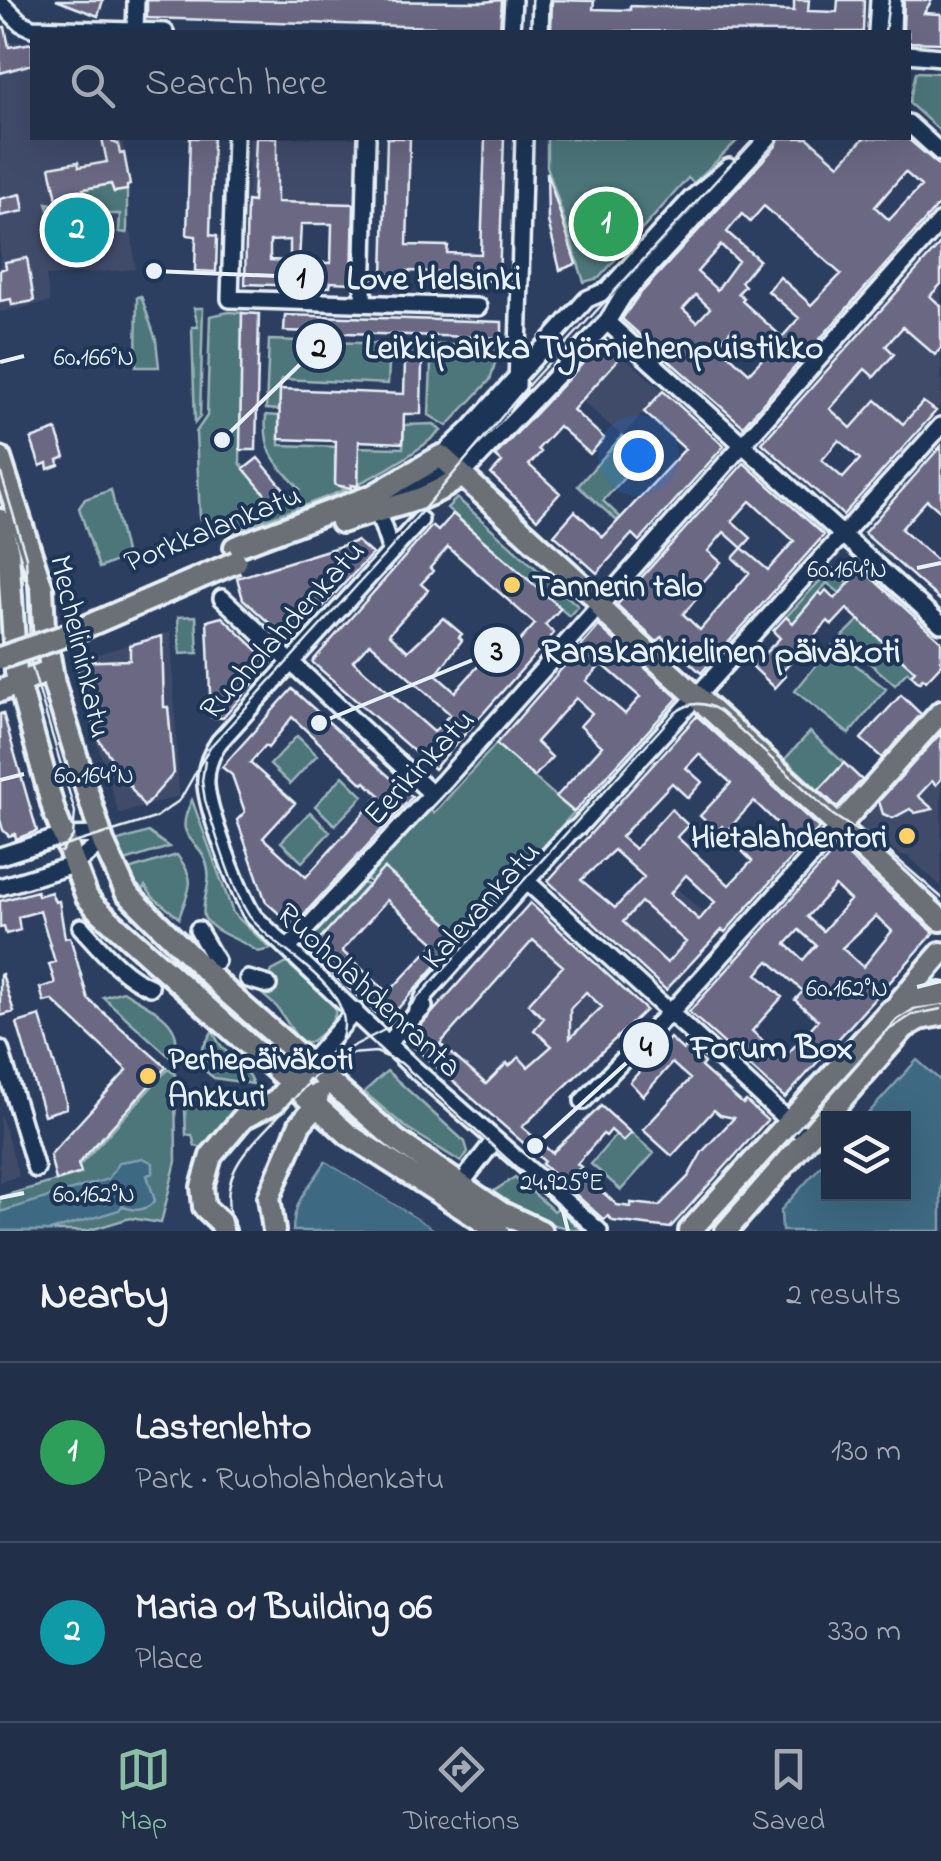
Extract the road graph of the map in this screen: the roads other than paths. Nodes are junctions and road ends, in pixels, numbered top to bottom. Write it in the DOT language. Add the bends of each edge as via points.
graph roads {
  1 [pos="136,0"];
  2 [pos="513,0"];
  3 [pos="541,0"];
  4 [pos="879,0"];
  5 [pos="893,0"];
  6 [pos="0,2"];
  7 [pos="107,30"];
  8 [pos="133,30"];
  9 [pos="512,30"];
  10 [pos="540,30"];
  11 [pos="878,30"];
  12 [pos="892,30"];
  13 [pos="911,126"];
  14 [pos="235,140"];
  15 [pos="367,140"];
  16 [pos="524,140"];
  17 [pos="753,140"];
  18 [pos="766,140"];
  19 [pos="941,153"];
  20 [pos="941,222"];
  21 [pos="587,302"];
  22 [pos="363,303"];
  23 [pos="478,307"];
  24 [pos="606,319"];
  25 [pos="514,378"];
  26 [pos="941,426"];
  27 [pos="743,444"];
  28 [pos="0,458"];
  29 [pos="451,465"];
  30 [pos="379,508"];
  31 [pos="0,520"];
  32 [pos="420,520"];
  33 [pos="848,539"];
  34 [pos="391,551"];
  35 [pos="235,554"];
  36 [pos="222,598"];
  37 [pos="43,603"];
  38 [pos="600,606"];
  39 [pos="6,614"];
  40 [pos="941,624"];
  41 [pos="0,644"];
  42 [pos="0,658"];
  43 [pos="290,662"];
  44 [pos="50,670"];
  45 [pos="10,688"];
  46 [pos="698,696"];
  47 [pos="941,712"];
  48 [pos="215,747"];
  49 [pos="432,794"];
  50 [pos="838,826"];
  51 [pos="578,827"];
  52 [pos="63,836"];
  53 [pos="102,839"];
  54 [pos="0,856"];
  55 [pos="73,864"];
  56 [pos="0,886"];
  57 [pos="533,887"];
  58 [pos="941,920"];
  59 [pos="80,926"];
  60 [pos="198,930"];
  61 [pos="293,943"];
  62 [pos="941,954"];
  63 [pos="216,960"];
  64 [pos="248,980"];
  65 [pos="268,985"];
  66 [pos="150,987"];
  67 [pos="941,994"];
  68 [pos="898,1003"];
  69 [pos="355,1011"];
  70 [pos="670,1012"];
  71 [pos="416,1013"];
  72 [pos="941,1015"];
  73 [pos="388,1043"];
  74 [pos="0,1049"];
  75 [pos="310,1067"];
  76 [pos="290,1083"];
  77 [pos="583,1101"];
  78 [pos="316,1106"];
  79 [pos="789,1122"];
  80 [pos="808,1140"];
  81 [pos="494,1141"];
  82 [pos="36,1168"];
  83 [pos="454,1192"];
  84 [pos="224,1231"];
  85 [pos="274,1231"];
  86 [pos="498,1231"];
  87 [pos="541,1231"];
  88 [pos="598,1231"];
  89 [pos="690,1231"];
  90 [pos="726,1231"];
  1 -- 8 [label="street"];
  2 -- 9 [label="street"];
  3 -- 10 [label="street"];
  4 -- 11 [label="street"];
  5 -- 12 [label="street"];
  6 -- 7 [label="street" via="21,23"];
  13 -- 19 [label="street"];
  14 -- 22 [label="street" via="230,298"];
  15 -- 22 [label="street"];
  16 -- 25 [label="street"];
  17 -- 21 [label="street, Ruoholahdenkatu" via="612,286"];
  18 -- 24 [label="street, Ruoholahdenkatu"];
  20 -- 27 [label="street, Eerikinkatu"];
  21 -- 24 [label="street" via="606,300"];
  21 -- 24 [label="street" via="585,322"];
  21 -- 25 [label="street, Ruoholahdenkatu"];
  22 -- 23 [label="street"];
  24 -- 27 [label="street"];
  24 -- 29 [label="street, Ruoholahdenkatu"];
  25 -- 29 [label="street, Ruoholahdenkatu" via="518,388 508,402"];
  26 -- 33 [label="street, Kalevankatu"];
  27 -- 33 [label="street"];
  27 -- 38 [label="street, Eerikinkatu"];
  28 -- 37 [label="main road, Mechelininkatu"];
  29 -- 30 [label="main road, Ruoholahdenkatu" via="434,492"];
  29 -- 35 [label="main road, Porkkalankatu"];
  29 -- 38 [label="main road"];
  30 -- 34 [label="street, Ruoholahdenkatu"];
  30 -- 35 [label="main road, Porkkalankatu"];
  31 -- 39 [label="main road, Mechelininkatu" via="8,552"];
  32 -- 34 [label="street, Ruoholahdenkatu"];
  33 -- 40 [label="street"];
  33 -- 46 [label="street, Kalevankatu"];
  34 -- 43 [label="street, Ruoholahdenkatu"];
  35 -- 41 [label="main road, Porkkalankatu"];
  35 -- 42 [label="main road, Porkkalankatu, bridge" via="64,636"];
  36 -- 43 [label="street"];
  37 -- 39 [label="main road"];
  37 -- 44 [label="main road, Mechelininkatu"];
  38 -- 46 [label="main road"];
  38 -- 49 [label="street, Eerikinkatu"];
  39 -- 45 [label="main road, Mechelininkatu" via="14,659"];
  43 -- 48 [label="street, Ruoholahdenkatu"];
  43 -- 49 [label="street"];
  44 -- 45 [label="main road"];
  44 -- 53 [label="main road, Mechelininkatu"];
  45 -- 52 [label="main road, Mechelininkatu"];
  46 -- 50 [label="main road"];
  46 -- 51 [label="street, Kalevankatu"];
  47 -- 50 [label="main road"];
  48 -- 69 [label="street, Ruoholahdenranta" via="207,766 208,798 248,909"];
  49 -- 61 [label="street, Eerikinkatu"];
  50 -- 58 [label="main road"];
  50 -- 70 [label="street"];
  51 -- 57 [label="street, Kalevankatu"];
  51 -- 71 [label="street, Kalevankatu" via="425,995"];
  52 -- 53 [label="street"];
  52 -- 54 [label="street"];
  52 -- 55 [label="main road, Mechelininkatu"];
  53 -- 55 [label="street"];
  53 -- 75 [label="main road, Mechelininkatu" via="126,892"];
  55 -- 56 [label="street"];
  55 -- 76 [label="main road, Mechelininkatu" via="96,908"];
  57 -- 70 [label="street"];
  57 -- 71 [label="street, Kalevankatu"];
  59 -- 66 [label="street"];
  60 -- 63 [label="street"];
  62 -- 68 [label="main road"];
  64 -- 65 [label="street"];
  67 -- 68 [label="main road"];
  68 -- 79 [label="main road"];
  69 -- 73 [label="street, Ruoholahdenranta"];
  69 -- 75 [label="street"];
  70 -- 77 [label="street"];
  70 -- 79 [label="street"];
  71 -- 73 [label="street, Kalevankatu"];
  72 -- 80 [label="main road" via="904,1028"];
  73 -- 81 [label="street, Ruoholahdenranta"];
  74 -- 82 [label="street"];
  75 -- 76 [label="main road"];
  75 -- 78 [label="main road"];
  75 -- 83 [label="main road, Mechelininkatu"];
  76 -- 78 [label="main road, Mechelininkatu"];
  76 -- 84 [label="main road" via="275,1102 243,1118 211,1156 204,1206"];
  78 -- 83 [label="main road, Mechelininkatu" via="349,1136"];
  78 -- 85 [label="main road" via="300,1124 270,1196"];
  79 -- 80 [label="street"];
  79 -- 89 [label="main road"];
  80 -- 90 [label="main road"];
  81 -- 83 [label="street"];
  81 -- 88 [label="street, Ruoholahdenranta"];
  83 -- 86 [label="main road"];
  83 -- 87 [label="main road"];
}
